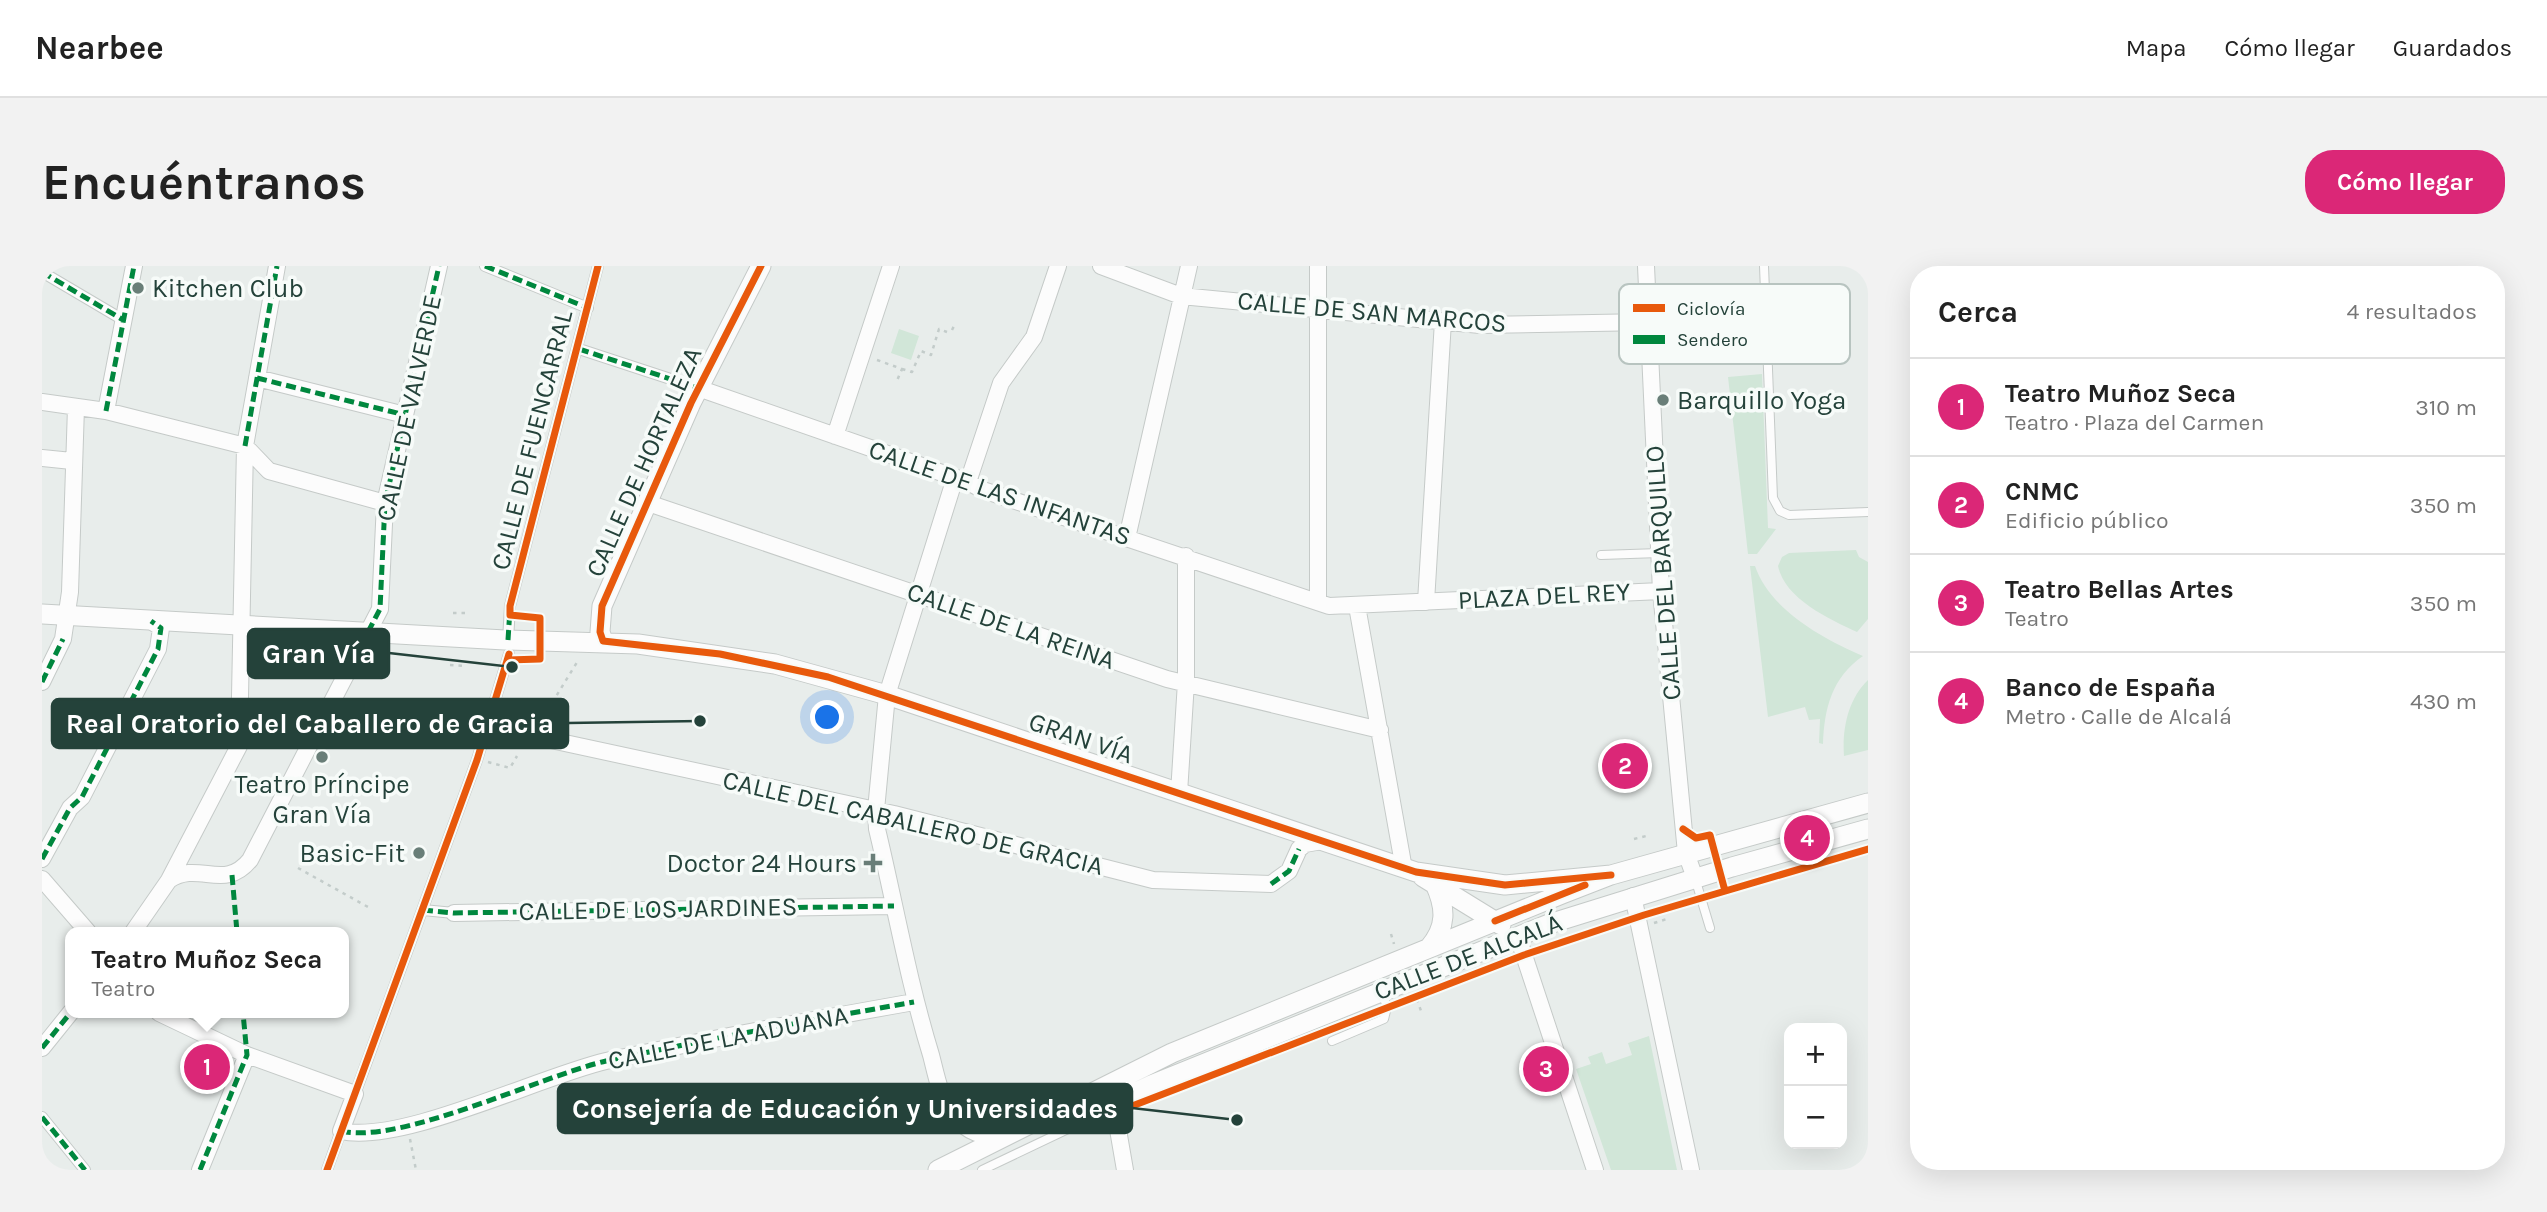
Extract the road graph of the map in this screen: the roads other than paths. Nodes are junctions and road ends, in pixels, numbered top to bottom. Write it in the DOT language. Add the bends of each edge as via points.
graph roads {
  1 [pos="134,266"];
  2 [pos="276,266"];
  3 [pos="439,266"];
  4 [pos="485,266"];
  5 [pos="598,266"];
  6 [pos="761,266"];
  7 [pos="891,266"];
  8 [pos="1058,266"];
  9 [pos="1101,266"];
  10 [pos="1189,266"];
  11 [pos="1318,266"];
  12 [pos="1646,266"];
  13 [pos="1764,266"];
  14 [pos="42,272"];
  15 [pos="1647,284"];
  16 [pos="1765,284"];
  17 [pos="1181,296"];
  18 [pos="588,308"];
  19 [pos="1318,309"];
  20 [pos="125,321"];
  21 [pos="1443,321"];
  22 [pos="1619,323"];
  23 [pos="579,349"];
  24 [pos="1650,364"];
  25 [pos="1768,364"];
  26 [pos="257,378"];
  27 [pos="698,388"];
  28 [pos="42,402"];
  29 [pos="76,407"];
  30 [pos="106,411"];
  31 [pos="405,415"];
  32 [pos="835,436"];
  33 [pos="245,446"];
  34 [pos="42,458"];
  35 [pos="72,461"];
  36 [pos="961,480"];
  37 [pos="385,503"];
  38 [pos="648,503"];
  39 [pos="1868,512"];
  40 [pos="1127,538"];
  41 [pos="1659,552"];
  42 [pos="1601,555"];
  43 [pos="1186,556"];
  44 [pos="1661,590"];
  45 [pos="916,594"];
  46 [pos="1318,602"];
  47 [pos="1426,602"];
  48 [pos="1357,606"];
  49 [pos="42,614"];
  50 [pos="67,616"];
  51 [pos="151,621"];
  52 [pos="242,625"];
  53 [pos="368,632"];
  54 [pos="603,641"];
  55 [pos="509,647"];
  56 [pos="42,682"];
  57 [pos="1186,682"];
  58 [pos="887,695"];
  59 [pos="487,726"];
  60 [pos="1380,730"];
  61 [pos="551,740"];
  62 [pos="1179,793"];
  63 [pos="1868,803"];
  64 [pos="876,810"];
  65 [pos="1868,829"];
  66 [pos="1322,841"];
  67 [pos="1686,853"];
  68 [pos="42,859"];
  69 [pos="1410,870"];
  70 [pos="1611,875"];
  71 [pos="42,878"];
  72 [pos="1695,878"];
  73 [pos="169,880"];
  74 [pos="1435,884"];
  75 [pos="1633,896"];
  76 [pos="894,906"];
  77 [pos="423,911"];
  78 [pos="454,913"];
  79 [pos="1495,921"];
  80 [pos="84,927"];
  81 [pos="136,927"];
  82 [pos="1710,928"];
  83 [pos="1518,937"];
  84 [pos="1429,948"];
  85 [pos="1384,999"];
  86 [pos="914,1002"];
  87 [pos="66,1018"];
  88 [pos="169,1018"];
  89 [pos="1332,1041"];
  90 [pos="42,1048"];
  91 [pos="247,1055"];
  92 [pos="1121,1079"];
  93 [pos="355,1094"];
  94 [pos="1082,1099"];
  95 [pos="1114,1108"];
  96 [pos="42,1116"];
  97 [pos="1014,1130"];
  98 [pos="341,1131"];
  99 [pos="85,1170"];
  100 [pos="200,1170"];
  101 [pos="327,1170"];
  102 [pos="938,1170"];
  103 [pos="982,1170"];
  104 [pos="1125,1170"];
  105 [pos="1595,1170"];
  106 [pos="1691,1170"];
  1 -- 20 [label="street"];
  2 -- 26 [label="street"];
  3 -- 31 [label="street, CALLE DE VALVERDE"];
  4 -- 18 [label="street"];
  5 -- 18 [label="street, CALLE DE FUENCARRAL"];
  6 -- 27 [label="street, CALLE DE HORTALEZA"];
  7 -- 32 [label="street"];
  8 -- 36 [label="street" via="1034,337 1001,383"];
  9 -- 17 [label="street, CALLE DE SAN MARCOS"];
  10 -- 17 [label="street"];
  11 -- 19 [label="street"];
  12 -- 15 [label="street, CALLE DEL BARQUILLO"];
  13 -- 16 [label="lane"];
  14 -- 20 [label="street"];
  17 -- 19 [label="street, CALLE DE SAN MARCOS"];
  17 -- 40 [label="street"];
  18 -- 23 [label="street, CALLE DE FUENCARRAL"];
  19 -- 21 [label="street, CALLE DE SAN MARCOS"];
  19 -- 46 [label="street"];
  20 -- 30 [label="street"];
  21 -- 22 [label="street, CALLE DE SAN MARCOS" via="1480,325"];
  21 -- 47 [label="street"];
  23 -- 27 [label="street, CALLE DE LAS INFANTAS"];
  23 -- 55 [label="street, CALLE DE FUENCARRAL" via="510,606"];
  24 -- 41 [label="street, CALLE DEL BARQUILLO"];
  25 -- 39 [label="lane" via="1773,498 1780,511 1789,515"];
  26 -- 31 [label="street"];
  26 -- 33 [label="street"];
  27 -- 32 [label="street, CALLE DE LAS INFANTAS"];
  27 -- 38 [label="street, CALLE DE HORTALEZA"];
  28 -- 29 [label="street"];
  29 -- 30 [label="street"];
  29 -- 35 [label="street"];
  30 -- 33 [label="street"];
  31 -- 37 [label="street, CALLE DE VALVERDE"];
  32 -- 36 [label="street, CALLE DE LAS INFANTAS"];
  33 -- 37 [label="street" via="270,471"];
  33 -- 52 [label="street"];
  34 -- 35 [label="street"];
  35 -- 50 [label="street"];
  36 -- 40 [label="street, CALLE DE LAS INFANTAS"];
  36 -- 45 [label="street"];
  37 -- 53 [label="street, CALLE DE VALVERDE" via="380,609"];
  38 -- 45 [label="street, CALLE DE LA REINA"];
  38 -- 54 [label="street, CALLE DE HORTALEZA" via="602,606"];
  40 -- 43 [label="street, CALLE DE LAS INFANTAS"];
  41 -- 42 [label="lane"];
  41 -- 44 [label="street, CALLE DEL BARQUILLO"];
  43 -- 46 [label="street, CALLE DE LAS INFANTAS"];
  43 -- 57 [label="street"];
  44 -- 47 [label="street, PLAZA DEL REY"];
  44 -- 67 [label="street, CALLE DEL BARQUILLO"];
  45 -- 57 [label="street, CALLE DE LA REINA"];
  45 -- 58 [label="street"];
  46 -- 48 [label="street, CALLE DE LAS INFANTAS"];
  47 -- 48 [label="street, CALLE DE LAS INFANTAS"];
  48 -- 60 [label="street"];
  49 -- 50 [label="street, GRAN VÍA"];
  50 -- 51 [label="street, GRAN VÍA"];
  50 -- 56 [label="street" via="63,639"];
  51 -- 52 [label="street, GRAN VÍA"];
  51 -- 68 [label="street" via="161,628 158,649 82,797 70,808"];
  52 -- 53 [label="street, GRAN VÍA"];
  52 -- 73 [label="street" via="239,746"];
  53 -- 55 [label="street, GRAN VÍA"];
  53 -- 73 [label="street, CALLE DE VALVERDE" via="250,860 232,875 192,872"];
  54 -- 55 [label="street, GRAN VÍA"];
  54 -- 58 [label="street, GRAN VÍA" via="745,658"];
  55 -- 59 [label="street, CALLE DE FUENCARRAL"];
  57 -- 60 [label="street, CALLE DE LA REINA"];
  57 -- 62 [label="street"];
  58 -- 62 [label="street, GRAN VÍA"];
  58 -- 64 [label="street"];
  59 -- 61 [label="street, CALLE DEL CABALLERO DE GRACIA"];
  59 -- 77 [label="street, CALLE DE FUENCARRAL"];
  60 -- 69 [label="street"];
  61 -- 64 [label="street, CALLE DEL CABALLERO DE GRACIA"];
  62 -- 66 [label="street, GRAN VÍA"];
  63 -- 67 [label="street, CALLE DE ALCALÁ"];
  64 -- 66 [label="street, CALLE DEL CABALLERO DE GRACIA" via="1153,880 1271,884 1289,871 1299,849"];
  64 -- 76 [label="street"];
  65 -- 72 [label="street, CALLE DE ALCALÁ"];
  66 -- 69 [label="street, GRAN VÍA"];
  67 -- 70 [label="street, CALLE DE ALCALÁ"];
  67 -- 72 [label="street, CALLE DEL BARQUILLO"];
  69 -- 70 [label="street, GRAN VÍA" via="1505,884"];
  69 -- 74 [label="street, GRAN VÍA"];
  70 -- 79 [label="street, CALLE DE ALCALÁ"];
  71 -- 80 [label="street"];
  72 -- 75 [label="street, CALLE DE ALCALÁ"];
  72 -- 82 [label="lane"];
  73 -- 81 [label="street"];
  74 -- 79 [label="street, GRAN VÍA"];
  74 -- 84 [label="street, CALLE DE ALCALÁ" via="1444,916"];
  75 -- 83 [label="street, CALLE DE ALCALÁ"];
  75 -- 106 [label="street"];
  76 -- 78 [label="street, CALLE DE LOS JARDINES"];
  76 -- 86 [label="street"];
  77 -- 78 [label="street, CALLE DE LOS JARDINES"];
  77 -- 93 [label="street, CALLE DE FUENCARRAL"];
  79 -- 83 [label="street, GRAN VÍA"];
  79 -- 84 [label="street, CALLE DE ALCALÁ"];
  83 -- 85 [label="street, CALLE DE ALCALÁ"];
  83 -- 105 [label="street"];
  84 -- 92 [label="street, CALLE DE ALCALÁ" via="1180,1050"];
  85 -- 89 [label="lane" via="1388,1013 1377,1025"];
  85 -- 95 [label="street, CALLE DE ALCALÁ"];
  86 -- 97 [label="street" via="943,1096 954,1116 975,1133 995,1137"];
  86 -- 98 [label="street, CALLE DE LA ADUANA" via="604,1062 407,1125 355,1135"];
  87 -- 90 [label="street"];
  88 -- 91 [label="street"];
  91 -- 93 [label="street"];
  91 -- 100 [label="street"];
  92 -- 94 [label="street, CALLE DE ALCALÁ"];
  92 -- 95 [label="lane"];
  93 -- 98 [label="street"];
  94 -- 95 [label="street"];
  94 -- 97 [label="street, CALLE DE ALCALÁ"];
  95 -- 103 [label="lane"];
  95 -- 104 [label="street"];
  96 -- 99 [label="street"];
  97 -- 102 [label="street, CALLE DE ALCALÁ"];
  98 -- 101 [label="street"];
}
